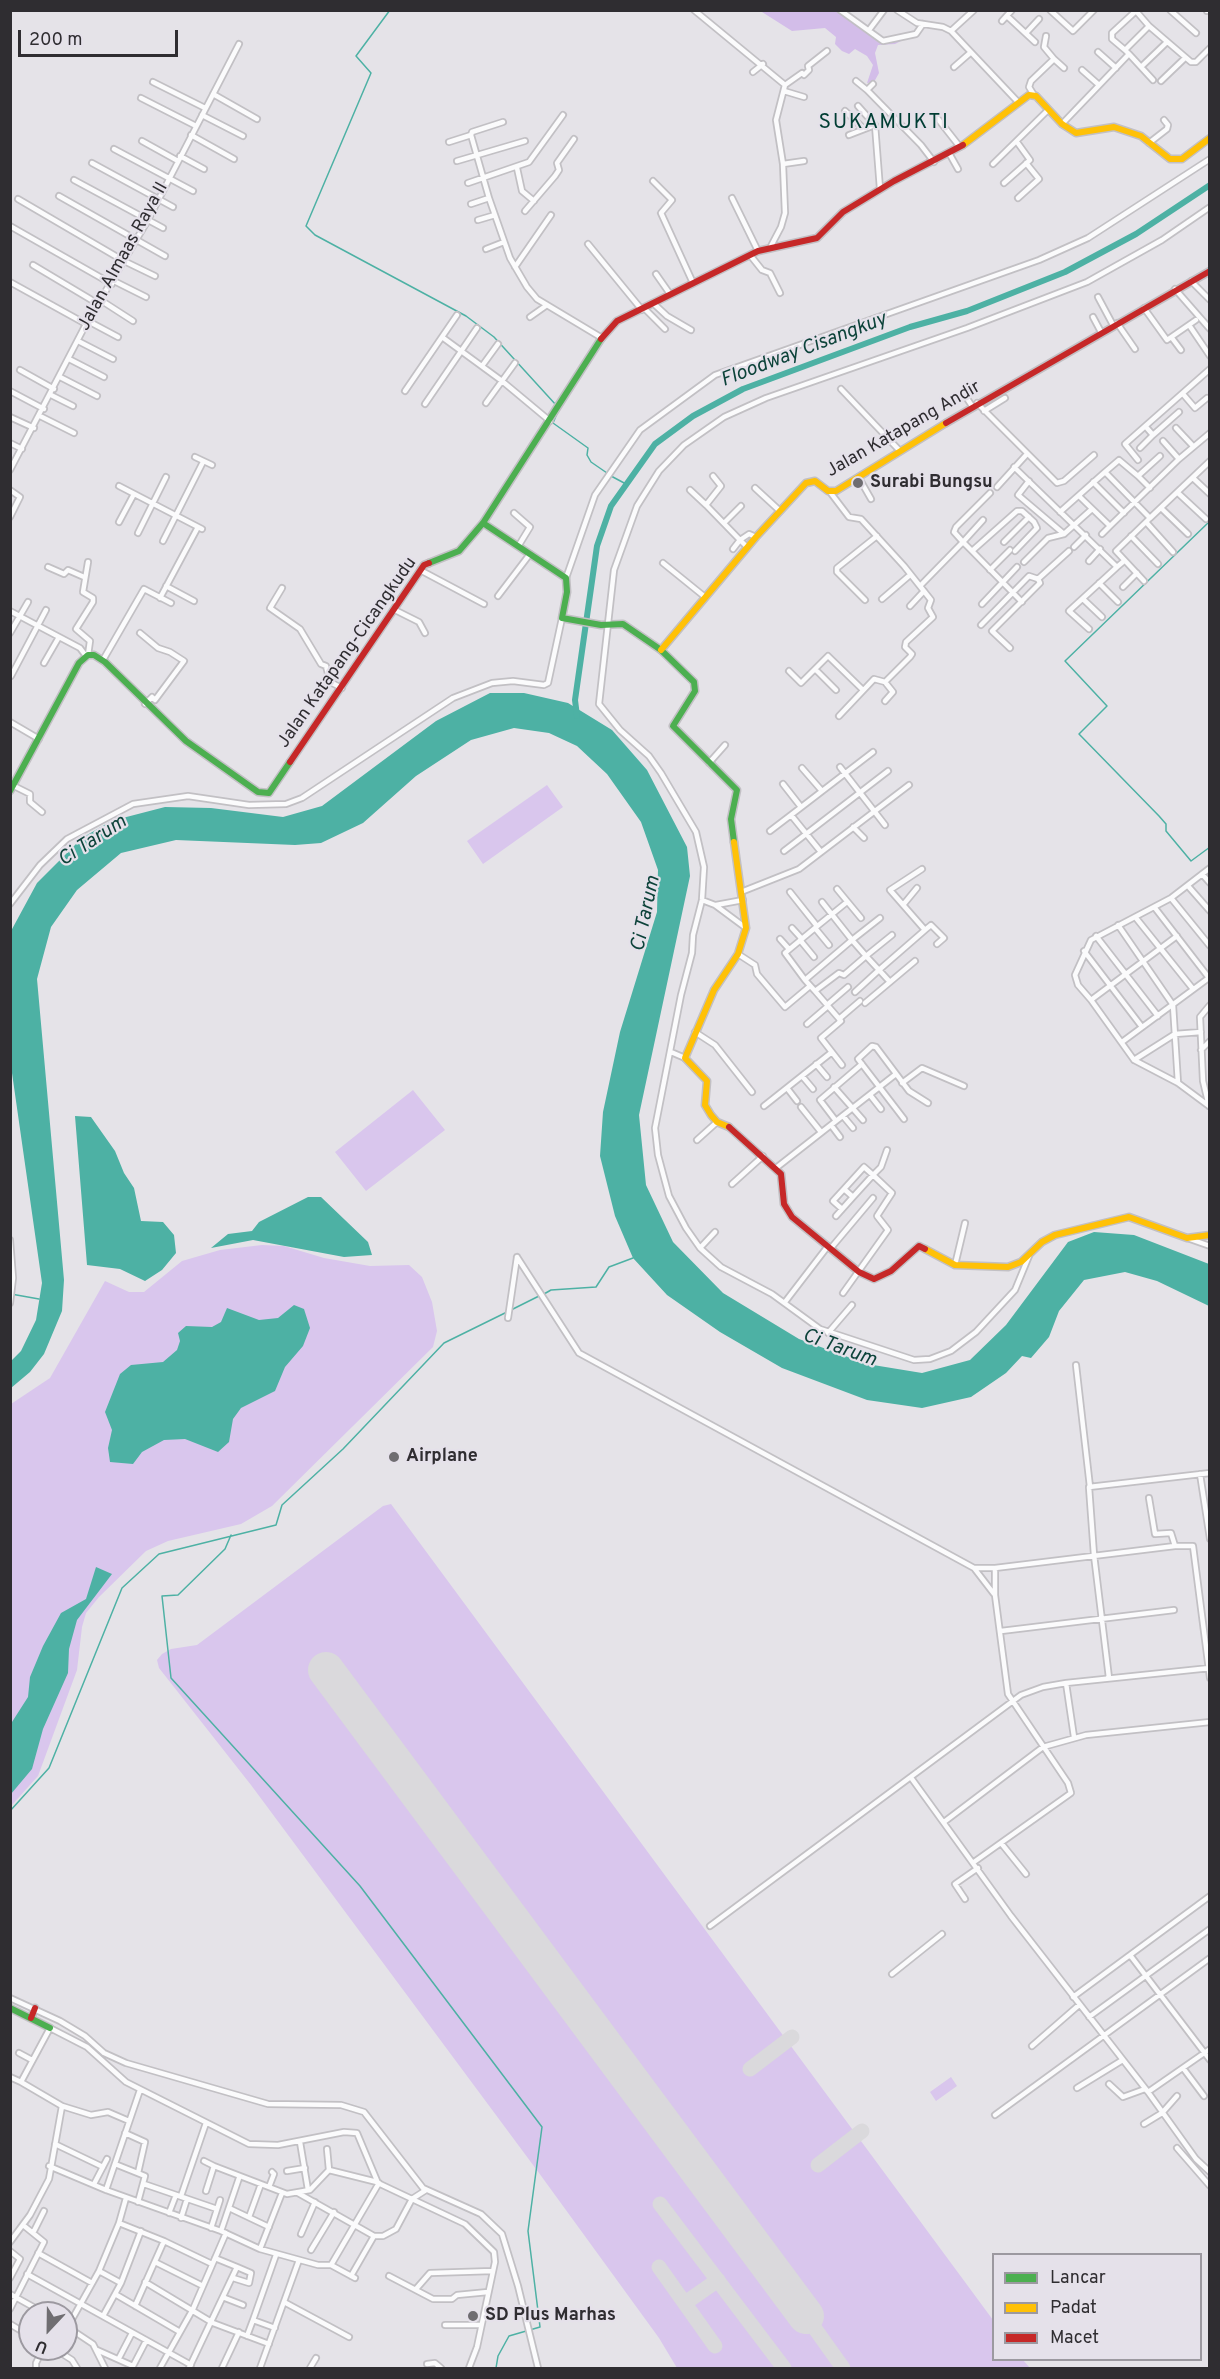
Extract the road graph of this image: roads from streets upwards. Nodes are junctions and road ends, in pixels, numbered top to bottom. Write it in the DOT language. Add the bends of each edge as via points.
graph roads {
  1 [pos="694,10"];
  2 [pos="840,10"];
  3 [pos="884,10"];
  4 [pos="897,10"];
  5 [pos="974,10"];
  6 [pos="1012,10"];
  7 [pos="1050,10"];
  8 [pos="1170,10"];
  9 [pos="1091,11"];
  10 [pos="1137,11"];
  11 [pos="1007,16"];
  12 [pos="1039,19"];
  13 [pos="1002,21"];
  14 [pos="923,24"];
  15 [pos="1149,26"];
  16 [pos="869,30"];
  17 [pos="951,32"];
  18 [pos="1026,33"];
  19 [pos="1196,33"];
  20 [pos="1046,36"];
  21 [pos="1035,42"];
  22 [pos="1167,42"];
  23 [pos="239,44"];
  24 [pos="1209,48"];
  25 [pos="827,51"];
  26 [pos="1098,52"];
  27 [pos="1127,52"];
  28 [pos="970,53"];
  29 [pos="1185,58"];
  30 [pos="1054,59"];
  31 [pos="763,64"];
  32 [pos="954,67"];
  33 [pos="1141,67"];
  34 [pos="1116,68"];
  35 [pos="1064,69"];
  36 [pos="1083,70"];
  37 [pos="753,72"];
  38 [pos="1153,80"];
  39 [pos="856,81"];
  40 [pos="1161,81"];
  41 [pos="153,82"];
  42 [pos="873,84"];
  43 [pos="1099,85"];
  44 [pos="785,88"];
  45 [pos="867,90"];
  46 [pos="213,94"];
  47 [pos="1034,95"];
  48 [pos="804,97"];
  49 [pos="141,98"];
  50 [pos="1018,102"];
  51 [pos="858,106"];
  52 [pos="205,108"];
  53 [pos="1048,110"];
  54 [pos="845,111"];
  55 [pos="202,115"];
  56 [pos="563,115"];
  57 [pos="257,119"];
  58 [pos="938,119"];
  59 [pos="1164,120"];
  60 [pos="503,122"];
  61 [pos="874,124"];
  62 [pos="1062,124"];
  63 [pos="196,126"];
  64 [pos="863,128"];
  65 [pos="191,135"];
  66 [pos="471,135"];
  67 [pos="849,135"];
  68 [pos="243,136"];
  69 [pos="1209,138"];
  70 [pos="574,139"];
  71 [pos="142,141"];
  72 [pos="525,141"];
  73 [pos="449,142"];
  74 [pos="1017,142"];
  75 [pos="1149,143"];
  76 [pos="960,147"];
  77 [pos="114,149"];
  78 [pos="949,153"];
  79 [pos="478,155"];
  80 [pos="179,159"];
  81 [pos="234,159"];
  82 [pos="1209,159"];
  83 [pos="457,161"];
  84 [pos="804,161"];
  85 [pos="934,162"];
  86 [pos="92,163"];
  87 [pos="1026,163"];
  88 [pos="783,164"];
  89 [pos="993,164"];
  90 [pos="517,168"];
  91 [pos="204,169"];
  92 [pos="958,169"];
  93 [pos="168,178"];
  94 [pos="484,178"];
  95 [pos="74,180"];
  96 [pos="653,181"];
  97 [pos="468,183"];
  98 [pos="1004,183"];
  99 [pos="880,189"];
  100 [pos="194,191"];
  101 [pos="59,195"];
  102 [pos="489,198"];
  103 [pos="732,198"];
  104 [pos="1018,198"];
  105 [pos="18,199"];
  106 [pos="158,199"];
  107 [pos="534,201"];
  108 [pos="471,204"];
  109 [pos="173,207"];
  110 [pos="1209,207"];
  111 [pos="525,212"];
  112 [pos="495,215"];
  113 [pos="551,215"];
  114 [pos="148,220"];
  115 [pos="478,220"];
  116 [pos="10,226"];
  117 [pos="163,228"];
  118 [pos="136,240"];
  119 [pos="504,242"];
  120 [pos="588,244"];
  121 [pos="771,246"];
  122 [pos="486,249"];
  123 [pos="758,251"];
  124 [pos="750,255"];
  125 [pos="165,256"];
  126 [pos="124,261"];
  127 [pos="33,265"];
  128 [pos="515,267"];
  129 [pos="1209,271"];
  130 [pos="656,274"];
  131 [pos="155,276"];
  132 [pos="1191,281"];
  133 [pos="10,282"];
  134 [pos="113,282"];
  135 [pos="693,283"];
  136 [pos="1175,290"];
  137 [pos="780,293"];
  138 [pos="670,294"];
  139 [pos="146,297"];
  140 [pos="1098,297"];
  141 [pos="1209,300"];
  142 [pos="101,303"];
  143 [pos="653,303"];
  144 [pos="547,306"];
  145 [pos="1144,308"];
  146 [pos="643,309"];
  147 [pos="457,315"];
  148 [pos="530,317"];
  149 [pos="1093,317"];
  150 [pos="1196,320"];
  151 [pos="133,321"];
  152 [pos="87,322"];
  153 [pos="1115,324"];
  154 [pos="1189,325"];
  155 [pos="477,328"];
  156 [pos="665,329"];
  157 [pos="1209,329"];
  158 [pos="691,330"];
  159 [pos="1101,332"];
  160 [pos="118,337"];
  161 [pos="442,337"];
  162 [pos="603,338"];
  163 [pos="1172,338"];
  164 [pos="78,340"];
  165 [pos="498,344"];
  166 [pos="1135,349"];
  167 [pos="1180,350"];
  168 [pos="461,351"];
  169 [pos="1209,356"];
  170 [pos="69,359"];
  171 [pos="113,359"];
  172 [pos="514,363"];
  173 [pos="482,366"];
  174 [pos="1209,369"];
  175 [pos="20,370"];
  176 [pos="60,377"];
  177 [pos="105,377"];
  178 [pos="502,381"];
  179 [pos="54,389"];
  180 [pos="841,389"];
  181 [pos="10,391"];
  182 [pos="405,391"];
  183 [pos="1183,394"];
  184 [pos="51,395"];
  185 [pos="97,396"];
  186 [pos="1005,398"];
  187 [pos="1207,398"];
  188 [pos="486,403"];
  189 [pos="972,403"];
  190 [pos="425,404"];
  191 [pos="73,406"];
  192 [pos="44,409"];
  193 [pos="984,411"];
  194 [pos="1179,412"];
  195 [pos="40,416"];
  196 [pos="10,417"];
  197 [pos="550,421"];
  198 [pos="1146,426"];
  199 [pos="34,428"];
  200 [pos="1176,428"];
  201 [pos="74,433"];
  202 [pos="1209,433"];
  203 [pos="1154,435"];
  204 [pos="1162,441"];
  205 [pos="10,443"];
  206 [pos="1193,446"];
  207 [pos="1140,448"];
  208 [pos="22,449"];
  209 [pos="900,452"];
  210 [pos="1027,454"];
  211 [pos="1094,454"];
  212 [pos="1160,456"];
  213 [pos="195,458"];
  214 [pos="1138,459"];
  215 [pos="1179,459"];
  216 [pos="1209,461"];
  217 [pos="203,462"];
  218 [pos="212,465"];
  219 [pos="1014,467"];
  220 [pos="11,468"];
  221 [pos="1106,472"];
  222 [pos="713,476"];
  223 [pos="1138,476"];
  224 [pos="166,477"];
  225 [pos="858,478"];
  226 [pos="1193,478"];
  227 [pos="1029,481"];
  228 [pos="1093,482"];
  229 [pos="119,486"];
  230 [pos="997,487"];
  231 [pos="755,488"];
  232 [pos="1150,488"];
  233 [pos="10,490"];
  234 [pos="690,490"];
  235 [pos="830,492"];
  236 [pos="990,493"];
  237 [pos="1178,493"];
  238 [pos="134,494"];
  239 [pos="1209,494"];
  240 [pos="1079,496"];
  241 [pos="871,499"];
  242 [pos="1136,502"];
  243 [pos="153,504"];
  244 [pos="706,505"];
  245 [pos="741,506"];
  246 [pos="1161,508"];
  247 [pos="1092,509"];
  248 [pos="780,511"];
  249 [pos="1060,512"];
  250 [pos="514,513"];
  251 [pos="1124,513"];
  252 [pos="175,515"];
  253 [pos="10,517"];
  254 [pos="1029,517"];
  255 [pos="1150,518"];
  256 [pos="1206,519"];
  257 [pos="983,520"];
  258 [pos="119,522"];
  259 [pos="1146,522"];
  260 [pos="483,523"];
  261 [pos="724,523"];
  262 [pos="1076,526"];
  263 [pos="1110,526"];
  264 [pos="138,533"];
  265 [pos="1064,534"];
  266 [pos="1102,534"];
  267 [pos="1188,534"];
  268 [pos="1086,535"];
  269 [pos="877,536"];
  270 [pos="1131,536"];
  271 [pos="756,537"];
  272 [pos="740,540"];
  273 [pos="163,541"];
  274 [pos="963,542"];
  275 [pos="1004,542"];
  276 [pos="519,545"];
  277 [pos="747,547"];
  278 [pos="733,549"];
  279 [pos="1100,549"];
  280 [pos="972,551"];
  281 [pos="1173,552"];
  282 [pos="530,554"];
  283 [pos="1089,561"];
  284 [pos="1124,561"];
  285 [pos="88,562"];
  286 [pos="1024,562"];
  287 [pos="663,563"];
  288 [pos="1158,564"];
  289 [pos="48,567"];
  290 [pos="1017,567"];
  291 [pos="1117,567"];
  292 [pos="420,570"];
  293 [pos="990,570"];
  294 [pos="1137,573"];
  295 [pos="910,575"];
  296 [pos="84,577"];
  297 [pos="566,578"];
  298 [pos="1038,579"];
  299 [pos="1144,581"];
  300 [pos="1002,583"];
  301 [pos="1099,584"];
  302 [pos="166,586"];
  303 [pos="920,586"];
  304 [pos="1123,587"];
  305 [pos="282,588"];
  306 [pos="924,591"];
  307 [pos="1012,594"];
  308 [pos="498,596"];
  309 [pos="705,597"];
  310 [pos="160,598"];
  311 [pos="882,599"];
  312 [pos="1083,599"];
  313 [pos="865,600"];
  314 [pos="194,601"];
  315 [pos="28,602"];
  316 [pos="1022,602"];
  317 [pos="1118,602"];
  318 [pos="171,603"];
  319 [pos="484,604"];
  320 [pos="982,604"];
  321 [pos="910,606"];
  322 [pos="46,610"];
  323 [pos="395,610"];
  324 [pos="10,611"];
  325 [pos="20,616"];
  326 [pos="1102,617"];
  327 [pos="562,618"];
  328 [pos="610,624"];
  329 [pos="981,625"];
  330 [pos="38,626"];
  331 [pos="1089,629"];
  332 [pos="10,633"];
  333 [pos="140,633"];
  334 [pos="425,633"];
  335 [pos="59,637"];
  336 [pos="1010,648"];
  337 [pos="661,650"];
  338 [pos="87,656"];
  339 [pos="103,660"];
  340 [pos="44,663"];
  341 [pos="814,669"];
  342 [pos="789,671"];
  343 [pos="11,676"];
  344 [pos="885,682"];
  345 [pos="342,688"];
  346 [pos="836,690"];
  347 [pos="863,690"];
  348 [pos="885,701"];
  349 [pos="145,704"];
  350 [pos="839,716"];
  351 [pos="10,722"];
  352 [pos="39,739"];
  353 [pos="725,746"];
  354 [pos="873,752"];
  355 [pos="709,763"];
  356 [pos="840,767"];
  357 [pos="802,768"];
  358 [pos="888,771"];
  359 [pos="845,773"];
  360 [pos="783,784"];
  361 [pos="909,785"];
  362 [pos="12,787"];
  363 [pos="822,791"];
  364 [pos="860,792"];
  365 [pos="269,793"];
  366 [pos="274,806"];
  367 [pos="801,807"];
  368 [pos="874,811"];
  369 [pos="42,812"];
  370 [pos="791,815"];
  371 [pos="885,825"];
  372 [pos="853,827"];
  373 [pos="770,831"];
  374 [pos="806,834"];
  375 [pos="864,838"];
  376 [pos="784,851"];
  377 [pos="821,852"];
  378 [pos="1209,868"];
  379 [pos="922,869"];
  380 [pos="1202,874"];
  381 [pos="1209,883"];
  382 [pos="1188,886"];
  383 [pos="917,888"];
  384 [pos="837,889"];
  385 [pos="741,892"];
  386 [pos="790,892"];
  387 [pos="1171,898"];
  388 [pos="702,900"];
  389 [pos="743,900"];
  390 [pos="822,902"];
  391 [pos="847,902"];
  392 [pos="10,904"];
  393 [pos="716,905"];
  394 [pos="903,905"];
  395 [pos="1155,908"];
  396 [pos="1209,911"];
  397 [pos="832,915"];
  398 [pos="861,918"];
  399 [pos="880,918"];
  400 [pos="1136,918"];
  401 [pos="1118,925"];
  402 [pos="816,927"];
  403 [pos="746,928"];
  404 [pos="792,928"];
  405 [pos="925,930"];
  406 [pos="892,935"];
  407 [pos="1096,936"];
  408 [pos="1177,936"];
  409 [pos="780,939"];
  410 [pos="801,939"];
  411 [pos="852,940"];
  412 [pos="937,944"];
  413 [pos="829,945"];
  414 [pos="1209,946"];
  415 [pos="1162,948"];
  416 [pos="789,949"];
  417 [pos="1084,951"];
  418 [pos="738,954"];
  419 [pos="866,956"];
  420 [pos="814,957"];
  421 [pos="915,961"];
  422 [pos="1143,963"];
  423 [pos="879,970"];
  424 [pos="1126,975"];
  425 [pos="1209,977"];
  426 [pos="805,980"];
  427 [pos="890,982"];
  428 [pos="810,986"];
  429 [pos="848,987"];
  430 [pos="1109,987"];
  431 [pos="1193,989"];
  432 [pos="815,992"];
  433 [pos="855,992"];
  434 [pos="1091,1000"];
  435 [pos="1173,1005"];
  436 [pos="1209,1005"];
  437 [pos="827,1006"];
  438 [pos="1158,1016"];
  439 [pos="838,1019"];
  440 [pos="807,1024"];
  441 [pos="1142,1027"];
  442 [pos="694,1032"];
  443 [pos="1201,1032"];
  444 [pos="1175,1034"];
  445 [pos="1209,1041"];
  446 [pos="1122,1042"];
  447 [pos="1201,1050"];
  448 [pos="671,1052"];
  449 [pos="832,1052"];
  450 [pos="685,1058"];
  451 [pos="1134,1060"];
  452 [pos="816,1064"];
  453 [pos="862,1064"];
  454 [pos="842,1065"];
  455 [pos="896,1074"];
  456 [pos="802,1076"];
  457 [pos="827,1077"];
  458 [pos="1206,1081"];
  459 [pos="902,1083"];
  460 [pos="1178,1083"];
  461 [pos="964,1086"];
  462 [pos="834,1087"];
  463 [pos="787,1088"];
  464 [pos="879,1088"];
  465 [pos="813,1089"];
  466 [pos="752,1092"];
  467 [pos="870,1095"];
  468 [pos="797,1101"];
  469 [pos="928,1103"];
  470 [pos="764,1106"];
  471 [pos="1209,1106"];
  472 [pos="801,1107"];
  473 [pos="853,1108"];
  474 [pos="881,1109"];
  475 [pos="843,1116"];
  476 [pos="904,1119"];
  477 [pos="863,1120"];
  478 [pos="717,1122"];
  479 [pos="833,1123"];
  480 [pos="853,1128"];
  481 [pos="821,1132"];
  482 [pos="840,1137"];
  483 [pos="697,1140"];
  484 [pos="887,1150"];
  485 [pos="763,1156"];
  486 [pos="776,1168"];
  487 [pos="873,1175"];
  488 [pos="856,1176"];
  489 [pos="732,1184"];
  490 [pos="865,1184"];
  491 [pos="844,1189"];
  492 [pos="853,1197"];
  493 [pos="873,1198"];
  494 [pos="842,1209"];
  495 [pos="836,1216"];
  496 [pos="965,1223"];
  497 [pos="715,1232"];
  498 [pos="1209,1236"];
  499 [pos="1187,1238"];
  500 [pos="10,1240"];
  501 [pos="1209,1246"];
  502 [pos="829,1247"];
  503 [pos="700,1248"];
  504 [pos="1029,1256"];
  505 [pos="955,1265"];
  506 [pos="859,1272"];
  507 [pos="843,1293"];
  508 [pos="11,1301"];
  509 [pos="785,1302"];
  510 [pos="852,1305"];
  511 [pos="508,1318"];
  512 [pos="828,1333"];
  513 [pos="1076,1365"];
  514 [pos="1209,1473"];
  515 [pos="1200,1474"];
  516 [pos="1090,1487"];
  517 [pos="1149,1498"];
  518 [pos="1209,1539"];
  519 [pos="1175,1546"];
  520 [pos="1094,1556"];
  521 [pos="974,1568"];
  522 [pos="995,1568"];
  523 [pos="995,1595"];
  524 [pos="1174,1610"];
  525 [pos="1101,1618"];
  526 [pos="1001,1631"];
  527 [pos="1209,1668"];
  528 [pos="1109,1678"];
  529 [pos="1209,1678"];
  530 [pos="1066,1683"];
  531 [pos="1011,1702"];
  532 [pos="1209,1722"];
  533 [pos="1074,1737"];
  534 [pos="1043,1747"];
  535 [pos="912,1779"];
  536 [pos="944,1822"];
  537 [pos="1001,1843"];
  538 [pos="974,1862"];
  539 [pos="978,1868"];
  540 [pos="1026,1874"];
  541 [pos="1209,1896"];
  542 [pos="965,1899"];
  543 [pos="710,1926"];
  544 [pos="1209,1929"];
  545 [pos="942,1935"];
  546 [pos="1130,1955"];
  547 [pos="1209,1958"];
  548 [pos="892,1974"];
  549 [pos="1145,1975"];
  550 [pos="1159,1996"];
  551 [pos="1073,1997"];
  552 [pos="10,1998"];
  553 [pos="1079,2005"];
  554 [pos="10,2008"];
  555 [pos="35,2008"];
  556 [pos="1089,2017"];
  557 [pos="31,2018"];
  558 [pos="50,2028"];
  559 [pos="1104,2036"];
  560 [pos="1032,2046"];
  561 [pos="1209,2049"];
  562 [pos="18,2053"];
  563 [pos="1204,2053"];
  564 [pos="32,2060"];
  565 [pos="1209,2060"];
  566 [pos="1121,2061"];
  567 [pos="1183,2068"];
  568 [pos="10,2077"];
  569 [pos="21,2082"];
  570 [pos="1109,2084"];
  571 [pos="1077,2088"];
  572 [pos="140,2090"];
  573 [pos="1147,2091"];
  574 [pos="1177,2096"];
  575 [pos="1204,2096"];
  576 [pos="62,2106"];
  577 [pos="1162,2113"];
  578 [pos="995,2115"];
  579 [pos="129,2121"];
  580 [pos="206,2123"];
  581 [pos="1144,2124"];
  582 [pos="125,2133"];
  583 [pos="300,2142"];
  584 [pos="55,2144"];
  585 [pos="1177,2148"];
  586 [pos="327,2149"];
  587 [pos="107,2159"];
  588 [pos="204,2161"];
  589 [pos="115,2164"];
  590 [pos="50,2166"];
  591 [pos="214,2166"];
  592 [pos="103,2167"];
  593 [pos="304,2168"];
  594 [pos="329,2170"];
  595 [pos="287,2171"];
  596 [pos="272,2172"];
  597 [pos="1209,2172"];
  598 [pos="138,2173"];
  599 [pos="239,2178"];
  600 [pos="378,2183"];
  601 [pos="94,2184"];
  602 [pos="144,2184"];
  603 [pos="261,2184"];
  604 [pos="1209,2186"];
  605 [pos="269,2187"];
  606 [pos="106,2190"];
  607 [pos="308,2190"];
  608 [pos="426,2190"];
  609 [pos="206,2191"];
  610 [pos="282,2193"];
  611 [pos="298,2193"];
  612 [pos="178,2196"];
  613 [pos="126,2198"];
  614 [pos="187,2199"];
  615 [pos="412,2199"];
  616 [pos="220,2200"];
  617 [pos="138,2202"];
  618 [pos="315,2202"];
  619 [pos="229,2208"];
  620 [pos="217,2209"];
  621 [pos="44,2211"];
  622 [pos="334,2212"];
  623 [pos="169,2213"];
  624 [pos="249,2217"];
  625 [pos="181,2218"];
  626 [pos="119,2223"];
  627 [pos="23,2225"];
  628 [pos="356,2225"];
  629 [pos="269,2227"];
  630 [pos="211,2228"];
  631 [pos="34,2231"];
  632 [pos="141,2231"];
  633 [pos="223,2232"];
  634 [pos="301,2234"];
  635 [pos="374,2235"];
  636 [pos="164,2241"];
  637 [pos="10,2242"];
  638 [pos="260,2249"];
  639 [pos="311,2250"];
  640 [pos="10,2251"];
  641 [pos="38,2253"];
  642 [pos="276,2255"];
  643 [pos="215,2258"];
  644 [pos="299,2260"];
  645 [pos="155,2262"];
  646 [pos="212,2264"];
  647 [pos="332,2265"];
  648 [pos="237,2267"];
  649 [pos="99,2271"];
  650 [pos="493,2271"];
  651 [pos="27,2274"];
  652 [pos="389,2276"];
  653 [pos="10,2278"];
  654 [pos="234,2278"];
  655 [pos="146,2282"];
  656 [pos="93,2283"];
  657 [pos="121,2283"];
  658 [pos="203,2286"];
  659 [pos="416,2289"];
  660 [pos="488,2292"];
  661 [pos="10,2294"];
  662 [pos="115,2294"];
  663 [pos="16,2298"];
  664 [pos="225,2298"];
  665 [pos="22,2301"];
  666 [pos="285,2302"];
  667 [pos="81,2304"];
  668 [pos="243,2305"];
  669 [pos="135,2306"];
  670 [pos="10,2309"];
  671 [pos="78,2309"];
  672 [pos="193,2309"];
  673 [pos="103,2316"];
  674 [pos="253,2319"];
  675 [pos="213,2323"];
  676 [pos="445,2325"];
  677 [pos="482,2325"];
  678 [pos="275,2328"];
  679 [pos="180,2332"];
  680 [pos="239,2332"];
  681 [pos="78,2333"];
  682 [pos="132,2333"];
  683 [pos="247,2336"];
  684 [pos="349,2337"];
  685 [pos="146,2341"];
  686 [pos="269,2344"];
  687 [pos="98,2350"];
  688 [pos="168,2353"];
  689 [pos="119,2358"];
  690 [pos="316,2358"];
  691 [pos="427,2364"];
  692 [pos="132,2367"];
  693 [pos="190,2367"];
  694 [pos="105,2368"];
  695 [pos="160,2368"];
  696 [pos="222,2368"];
  697 [pos="260,2368"];
  698 [pos="310,2368"];
  699 [pos="441,2368"];
  700 [pos="469,2368"];
  701 [pos="538,2368"];
  1 -- 31 [label="street"];
  2 -- 16 [label="street"];
  3 -- 16 [label="street"];
  4 -- 14 [label="street"];
  5 -- 17 [label="street"];
  6 -- 11 [label="street"];
  7 -- 9 [label="street" via="1072,31"];
  8 -- 19 [label="street"];
  10 -- 15 [label="street"];
  10 -- 27 [label="street" via="1112,33 1112,39"];
  11 -- 13 [label="street"];
  11 -- 18 [label="street"];
  12 -- 18 [label="street"];
  14 -- 16 [label="street" via="916,34 883,41"];
  14 -- 17 [label="street"];
  15 -- 22 [label="street"];
  15 -- 27 [label="street"];
  17 -- 28 [label="street"];
  18 -- 21 [label="street"];
  20 -- 30 [label="street" via="1044,47"];
  22 -- 29 [label="street"];
  22 -- 33 [label="street"];
  23 -- 46 [label="street, Jalan Almaas Raya II"];
  24 -- 29 [label="street" via="1194,63"];
  25 -- 44 [label="street"];
  26 -- 34 [label="street"];
  27 -- 33 [label="street"];
  27 -- 34 [label="street"];
  28 -- 32 [label="street"];
  28 -- 50 [label="street"];
  29 -- 40 [label="street"];
  30 -- 35 [label="street"];
  30 -- 47 [label="street" via="1031,81 1029,87"];
  31 -- 37 [label="street"];
  31 -- 44 [label="street"];
  33 -- 38 [label="street"];
  34 -- 43 [label="street"];
  36 -- 43 [label="street"];
  39 -- 45 [label="street"];
  41 -- 52 [label="street"];
  42 -- 45 [label="street"];
  43 -- 62 [label="street"];
  44 -- 48 [label="street"];
  44 -- 88 [label="street" via="776,120"];
  45 -- 85 [label="street"];
  46 -- 52 [label="street, Jalan Almaas Raya II"];
  46 -- 57 [label="street"];
  47 -- 50 [label="street, Jalan Katapang-Cicangkudu"];
  47 -- 53 [label="street"];
  49 -- 63 [label="street"];
  50 -- 76 [label="street, Jalan Katapang-Cicangkudu"];
  51 -- 61 [label="street"];
  52 -- 55 [label="street, Jalan Almaas Raya II"];
  53 -- 62 [label="street"];
  53 -- 74 [label="street"];
  54 -- 64 [label="street"];
  55 -- 63 [label="street, Jalan Almaas Raya II"];
  55 -- 68 [label="street"];
  56 -- 90 [label="street" via="532,159"];
  58 -- 76 [label="street"];
  59 -- 75 [label="street" via="1167,129"];
  60 -- 66 [label="street"];
  61 -- 64 [label="street"];
  61 -- 99 [label="street" via="879,141"];
  62 -- 75 [label="street" via="1080,134 1114,127 1141,136"];
  63 -- 65 [label="street, Jalan Almaas Raya II"];
  64 -- 67 [label="street"];
  65 -- 80 [label="street, Jalan Almaas Raya II"];
  65 -- 81 [label="street"];
  66 -- 73 [label="street"];
  66 -- 79 [label="street"];
  69 -- 75 [label="street" via="1178,160 1166,157"];
  70 -- 107 [label="street" via="557,163 558,172"];
  71 -- 80 [label="street"];
  72 -- 79 [label="street"];
  74 -- 87 [label="street" via="1029,157"];
  74 -- 89 [label="street"];
  76 -- 78 [label="street, Jalan Katapang-Cicangkudu"];
  77 -- 93 [label="street"];
  78 -- 85 [label="street, Jalan Katapang-Cicangkudu"];
  78 -- 92 [label="street"];
  79 -- 83 [label="street"];
  79 -- 94 [label="street"];
  80 -- 91 [label="street"];
  80 -- 93 [label="street, Jalan Almaas Raya II"];
  82 -- 297 [label="street" via="1088,238 1039,260 715,375 640,430 595,495"];
  84 -- 88 [label="street"];
  85 -- 99 [label="street, Jalan Katapang-Cicangkudu"];
  86 -- 106 [label="street"];
  87 -- 98 [label="street"];
  87 -- 104 [label="street" via="1039,179"];
  88 -- 121 [label="street" via="785,213"];
  90 -- 94 [label="street"];
  90 -- 107 [label="street" via="522,191"];
  93 -- 100 [label="street"];
  93 -- 106 [label="street, Jalan Almaas Raya II"];
  94 -- 97 [label="street"];
  94 -- 102 [label="street"];
  95 -- 114 [label="street"];
  96 -- 135 [label="street" via="672,200 661,213"];
  99 -- 121 [label="street, Jalan Katapang-Cicangkudu" via="843,212 817,238"];
  101 -- 118 [label="street"];
  102 -- 108 [label="street"];
  102 -- 112 [label="street"];
  103 -- 123 [label="street"];
  105 -- 126 [label="street"];
  106 -- 109 [label="street"];
  106 -- 114 [label="street, Jalan Almaas Raya II"];
  107 -- 111 [label="street"];
  110 -- 328 [label="street" via="1162,240 1087,282 958,332 766,398 724,417 684,445 659,471 637,506 614,570"];
  112 -- 115 [label="street"];
  112 -- 119 [label="street"];
  113 -- 128 [label="street"];
  114 -- 117 [label="street"];
  114 -- 118 [label="street, Jalan Almaas Raya II"];
  116 -- 134 [label="street"];
  118 -- 125 [label="street"];
  118 -- 126 [label="street, Jalan Almaas Raya II"];
  119 -- 122 [label="street"];
  119 -- 128 [label="street"];
  120 -- 146 [label="street"];
  121 -- 123 [label="street, Jalan Katapang-Cicangkudu"];
  123 -- 124 [label="street, Jalan Katapang-Cicangkudu"];
  124 -- 135 [label="street, Jalan Katapang-Cicangkudu"];
  124 -- 137 [label="street" via="762,270 770,273"];
  126 -- 131 [label="street"];
  126 -- 134 [label="street, Jalan Almaas Raya II"];
  127 -- 142 [label="street"];
  128 -- 144 [label="street" via="531,294"];
  129 -- 132 [label="street, Jalan Katapang Andir"];
  130 -- 138 [label="street"];
  132 -- 136 [label="street, Jalan Katapang Andir"];
  132 -- 141 [label="street"];
  133 -- 152 [label="street"];
  134 -- 139 [label="street"];
  134 -- 142 [label="street, Jalan Almaas Raya II"];
  135 -- 138 [label="street, Jalan Katapang-Cicangkudu"];
  136 -- 145 [label="street, Jalan Katapang Andir"];
  136 -- 157 [label="street"];
  138 -- 143 [label="street, Jalan Katapang-Cicangkudu"];
  140 -- 153 [label="street"];
  142 -- 151 [label="street"];
  142 -- 152 [label="street, Jalan Almaas Raya II"];
  143 -- 146 [label="street, Jalan Katapang-Cicangkudu"];
  143 -- 158 [label="street" via="666,316"];
  144 -- 148 [label="street"];
  144 -- 162 [label="street"];
  145 -- 153 [label="street, Jalan Katapang Andir"];
  145 -- 163 [label="street" via="1163,337"];
  146 -- 156 [label="street"];
  146 -- 162 [label="street, Jalan Katapang-Cicangkudu" via="617,321"];
  147 -- 161 [label="street"];
  149 -- 159 [label="street"];
  150 -- 154 [label="street"];
  152 -- 160 [label="street"];
  152 -- 164 [label="street, Jalan Almaas Raya II"];
  153 -- 159 [label="street, Jalan Katapang Andir"];
  153 -- 166 [label="street"];
  154 -- 163 [label="street"];
  154 -- 169 [label="street"];
  155 -- 168 [label="street"];
  159 -- 189 [label="street, Jalan Katapang Andir"];
  161 -- 168 [label="street"];
  161 -- 182 [label="street"];
  162 -- 197 [label="street, Jalan Katapang-Cicangkudu"];
  163 -- 167 [label="street"];
  164 -- 170 [label="street, Jalan Almaas Raya II"];
  164 -- 171 [label="street"];
  165 -- 173 [label="street"];
  168 -- 173 [label="street"];
  168 -- 190 [label="street"];
  170 -- 176 [label="street, Jalan Almaas Raya II"];
  170 -- 177 [label="street"];
  172 -- 178 [label="street"];
  173 -- 178 [label="street"];
  174 -- 183 [label="street"];
  175 -- 179 [label="street"];
  176 -- 179 [label="street, Jalan Almaas Raya II"];
  176 -- 185 [label="street"];
  178 -- 188 [label="street"];
  178 -- 197 [label="street"];
  179 -- 184 [label="street, Jalan Almaas Raya II"];
  180 -- 209 [label="street"];
  181 -- 192 [label="street"];
  183 -- 187 [label="street" via="1195,408"];
  183 -- 198 [label="street"];
  184 -- 191 [label="street"];
  184 -- 192 [label="street, Jalan Almaas Raya II"];
  186 -- 193 [label="street"];
  189 -- 193 [label="street"];
  189 -- 209 [label="street, Jalan Katapang Andir"];
  192 -- 195 [label="street, Jalan Almaas Raya II"];
  193 -- 210 [label="street"];
  194 -- 203 [label="street"];
  195 -- 199 [label="street, Jalan Almaas Raya II"];
  195 -- 201 [label="street"];
  196 -- 199 [label="street"];
  197 -- 260 [label="street, Jalan Katapang-Cicangkudu"];
  198 -- 203 [label="street"];
  198 -- 214 [label="street" via="1125,444"];
  199 -- 208 [label="street, Jalan Almaas Raya II"];
  200 -- 206 [label="street"];
  202 -- 206 [label="street"];
  203 -- 207 [label="street"];
  204 -- 215 [label="street"];
  205 -- 208 [label="street"];
  206 -- 215 [label="street"];
  208 -- 220 [label="street, Jalan Almaas Raya II"];
  209 -- 225 [label="street, Jalan Katapang Andir"];
  210 -- 211 [label="street" via="1059,484"];
  210 -- 219 [label="street"];
  212 -- 223 [label="street"];
  213 -- 217 [label="street"];
  215 -- 232 [label="street"];
  216 -- 226 [label="street"];
  217 -- 218 [label="street"];
  217 -- 252 [label="street"];
  219 -- 227 [label="street"];
  219 -- 230 [label="street"];
  221 -- 223 [label="street" via="1119,460"];
  221 -- 228 [label="street"];
  221 -- 242 [label="street"];
  222 -- 244 [label="street" via="721,486"];
  223 -- 232 [label="street"];
  224 -- 243 [label="street"];
  225 -- 235 [label="street, Jalan Katapang Andir"];
  225 -- 241 [label="street"];
  226 -- 237 [label="street"];
  226 -- 239 [label="street"];
  227 -- 249 [label="street"];
  227 -- 265 [label="street" via="1018,495"];
  228 -- 240 [label="street"];
  228 -- 251 [label="street"];
  229 -- 238 [label="street"];
  231 -- 248 [label="street"];
  232 -- 242 [label="street"];
  233 -- 253 [label="street" via="20,496"];
  234 -- 244 [label="street"];
  235 -- 248 [label="street, Jalan Katapang Andir" via="809,481"];
  235 -- 269 [label="street" via="849,517 858,517"];
  236 -- 274 [label="street" via="956,527 955,533"];
  237 -- 246 [label="street"];
  237 -- 256 [label="street"];
  238 -- 243 [label="street"];
  238 -- 258 [label="street"];
  240 -- 247 [label="street"];
  240 -- 249 [label="street"];
  242 -- 251 [label="street"];
  242 -- 255 [label="street"];
  243 -- 252 [label="street"];
  243 -- 264 [label="street"];
  244 -- 261 [label="street"];
  245 -- 261 [label="street"];
  246 -- 255 [label="street"];
  246 -- 267 [label="street"];
  247 -- 262 [label="street"];
  247 -- 263 [label="street"];
  248 -- 271 [label="street, Jalan Katapang Andir"];
  249 -- 262 [label="street"];
  250 -- 276 [label="street" via="530,527"];
  251 -- 263 [label="street"];
  252 -- 273 [label="street"];
  252 -- 302 [label="street" via="200,528"];
  254 -- 275 [label="street"];
  254 -- 280 [label="street" via="1020,510 1014,513"];
  254 -- 293 [label="street" via="1037,528"];
  255 -- 259 [label="street"];
  257 -- 274 [label="street"];
  259 -- 270 [label="street"];
  259 -- 281 [label="street"];
  260 -- 276 [label="street"];
  260 -- 292 [label="street, Jalan Katapang-Cicangkudu" via="459,551 432,560"];
  261 -- 272 [label="street"];
  262 -- 265 [label="street"];
  262 -- 268 [label="street"];
  263 -- 266 [label="street"];
  265 -- 286 [label="street" via="1048,538"];
  268 -- 279 [label="street"];
  268 -- 298 [label="street"];
  269 -- 295 [label="street"];
  269 -- 313 [label="street" via="837,568"];
  270 -- 284 [label="street" via="1116,550"];
  270 -- 288 [label="street"];
  271 -- 272 [label="street" via="749,534"];
  271 -- 277 [label="street, Jalan Katapang Andir"];
  272 -- 277 [label="street"];
  272 -- 278 [label="street"];
  274 -- 280 [label="street"];
  274 -- 303 [label="street"];
  276 -- 282 [label="street"];
  277 -- 309 [label="street, Jalan Katapang Andir"];
  279 -- 283 [label="street"];
  279 -- 291 [label="street"];
  280 -- 293 [label="street"];
  282 -- 297 [label="street"];
  282 -- 308 [label="street"];
  284 -- 291 [label="street"];
  284 -- 294 [label="street"];
  285 -- 296 [label="street"];
  287 -- 309 [label="street"];
  289 -- 296 [label="street"];
  290 -- 300 [label="street"];
  291 -- 301 [label="street"];
  292 -- 319 [label="street"];
  292 -- 323 [label="street, Jalan Katapang-Cicangkudu"];
  293 -- 300 [label="street"];
  294 -- 299 [label="street"];
  294 -- 304 [label="street"];
  295 -- 303 [label="street"];
  295 -- 311 [label="street"];
  296 -- 338 [label="street" via="83,592 93,602 76,629 90,641"];
  297 -- 327 [label="street"];
  298 -- 307 [label="street" via="1031,575"];
  298 -- 316 [label="street" via="1040,583"];
  300 -- 307 [label="street"];
  300 -- 320 [label="street"];
  301 -- 312 [label="street"];
  301 -- 317 [label="street"];
  302 -- 310 [label="street"];
  302 -- 314 [label="street"];
  303 -- 306 [label="street"];
  305 -- 345 [label="street" via="270,608 300,629 326,666 330,682"];
  306 -- 321 [label="street"];
  306 -- 344 [label="street" via="932,601 928,608 933,618 906,642 911,656"];
  307 -- 316 [label="street"];
  307 -- 329 [label="street"];
  309 -- 337 [label="street, Jalan Katapang Andir"];
  310 -- 318 [label="street"];
  310 -- 339 [label="street" via="144,589"];
  312 -- 326 [label="street"];
  312 -- 331 [label="street" via="1069,611"];
  315 -- 325 [label="street"];
  316 -- 336 [label="street" via="992,631"];
  322 -- 330 [label="street"];
  323 -- 334 [label="street" via="419,622"];
  323 -- 345 [label="street, Jalan Katapang-Cicangkudu"];
  324 -- 325 [label="street"];
  325 -- 330 [label="street"];
  325 -- 332 [label="street"];
  327 -- 328 [label="street"];
  327 -- 366 [label="street" via="548,684 492,683 453,698 302,798"];
  328 -- 337 [label="street" via="630,627"];
  328 -- 388 [label="street" via="599,704 649,756 696,832 704,867"];
  330 -- 335 [label="street"];
  330 -- 343 [label="street"];
  333 -- 349 [label="street" via="184,661 156,700 152,697"];
  335 -- 338 [label="street"];
  335 -- 340 [label="street"];
  337 -- 355 [label="street" via="696,685 673,727"];
  338 -- 339 [label="street"];
  338 -- 352 [label="street" via="79,663"];
  339 -- 349 [label="street"];
  341 -- 342 [label="street" via="801,683"];
  341 -- 346 [label="street"];
  341 -- 347 [label="street" via="828,656"];
  344 -- 347 [label="street" via="876,678"];
  344 -- 348 [label="street" via="893,692"];
  345 -- 365 [label="street, Jalan Katapang-Cicangkudu"];
  347 -- 350 [label="street"];
  349 -- 365 [label="street" via="186,741 258,792"];
  351 -- 352 [label="street"];
  352 -- 362 [label="street"];
  353 -- 355 [label="street"];
  354 -- 359 [label="street"];
  355 -- 385 [label="street" via="737,790 731,819"];
  356 -- 359 [label="street"];
  357 -- 363 [label="street"];
  358 -- 364 [label="street"];
  359 -- 363 [label="street"];
  359 -- 364 [label="street"];
  360 -- 367 [label="street"];
  361 -- 368 [label="street"];
  362 -- 369 [label="street" via="30,794 30,802"];
  363 -- 367 [label="street"];
  364 -- 368 [label="street"];
  364 -- 374 [label="street"];
  365 -- 366 [label="street"];
  366 -- 392 [label="street" via="188,796 132,804 67,839 40,865"];
  367 -- 370 [label="street"];
  368 -- 371 [label="street"];
  368 -- 372 [label="street"];
  370 -- 373 [label="street"];
  370 -- 374 [label="street"];
  372 -- 375 [label="street"];
  372 -- 377 [label="street"];
  374 -- 376 [label="street"];
  374 -- 377 [label="street"];
  377 -- 385 [label="street" via="799,870"];
  378 -- 380 [label="street"];
  379 -- 394 [label="street" via="890,890"];
  380 -- 381 [label="street"];
  380 -- 382 [label="street"];
  382 -- 387 [label="street"];
  382 -- 396 [label="street"];
  383 -- 394 [label="street"];
  384 -- 391 [label="street"];
  385 -- 389 [label="street"];
  386 -- 402 [label="street"];
  387 -- 395 [label="street"];
  387 -- 414 [label="street"];
  388 -- 393 [label="street"];
  388 -- 448 [label="street"];
  389 -- 393 [label="street"];
  389 -- 403 [label="street"];
  390 -- 397 [label="street"];
  391 -- 397 [label="street"];
  391 -- 398 [label="street"];
  393 -- 403 [label="street"];
  394 -- 405 [label="street"];
  395 -- 400 [label="street"];
  395 -- 408 [label="street"];
  397 -- 402 [label="street"];
  397 -- 411 [label="street"];
  399 -- 411 [label="street"];
  400 -- 401 [label="street"];
  400 -- 415 [label="street"];
  401 -- 407 [label="street"];
  401 -- 422 [label="street"];
  402 -- 410 [label="street"];
  402 -- 413 [label="street"];
  403 -- 418 [label="street"];
  404 -- 410 [label="street"];
  405 -- 412 [label="street" via="931,925 944,938"];
  405 -- 423 [label="street"];
  406 -- 419 [label="street"];
  407 -- 417 [label="street"];
  407 -- 424 [label="street"];
  408 -- 415 [label="street"];
  408 -- 425 [label="street"];
  409 -- 416 [label="street"];
  410 -- 416 [label="street"];
  410 -- 420 [label="street"];
  411 -- 419 [label="street"];
  411 -- 426 [label="street"];
  415 -- 422 [label="street"];
  415 -- 431 [label="street"];
  416 -- 426 [label="street" via="785,954"];
  417 -- 430 [label="street"];
  417 -- 434 [label="street" via="1075,975"];
  418 -- 428 [label="street" via="755,965 757,974 785,1007"];
  418 -- 442 [label="street" via="714,990"];
  419 -- 423 [label="street"];
  419 -- 432 [label="street"];
  421 -- 427 [label="street"];
  422 -- 424 [label="street"];
  422 -- 435 [label="street"];
  423 -- 427 [label="street"];
  423 -- 433 [label="street"];
  424 -- 430 [label="street"];
  424 -- 438 [label="street"];
  425 -- 431 [label="street"];
  426 -- 428 [label="street"];
  427 -- 439 [label="street"];
  428 -- 432 [label="street"];
  429 -- 437 [label="street"];
  430 -- 434 [label="street"];
  430 -- 441 [label="street"];
  431 -- 435 [label="street"];
  432 -- 437 [label="street"];
  434 -- 446 [label="street"];
  435 -- 438 [label="street"];
  435 -- 444 [label="street"];
  436 -- 443 [label="street" via="1201,1014"];
  437 -- 439 [label="street"];
  437 -- 440 [label="street"];
  438 -- 441 [label="street"];
  439 -- 449 [label="street" via="841,1022 821,1038"];
  441 -- 446 [label="street"];
  442 -- 450 [label="street"];
  442 -- 466 [label="street" via="715,1045"];
  443 -- 444 [label="street"];
  443 -- 447 [label="street"];
  444 -- 451 [label="street"];
  444 -- 460 [label="street"];
  445 -- 447 [label="street"];
  446 -- 451 [label="street"];
  447 -- 458 [label="street"];
  448 -- 450 [label="street"];
  448 -- 503 [label="street" via="655,1138 672,1205"];
  449 -- 452 [label="street"];
  449 -- 454 [label="street"];
  450 -- 478 [label="street" via="706,1081 705,1105"];
  451 -- 460 [label="street"];
  452 -- 456 [label="street"];
  452 -- 457 [label="street"];
  453 -- 455 [label="street" via="859,1056 874,1046"];
  453 -- 462 [label="street"];
  453 -- 464 [label="street"];
  455 -- 459 [label="street"];
  455 -- 464 [label="street"];
  456 -- 463 [label="street"];
  456 -- 465 [label="street"];
  458 -- 471 [label="street"];
  459 -- 461 [label="street" via="922,1068"];
  459 -- 469 [label="street" via="910,1093"];
  460 -- 471 [label="street"];
  462 -- 473 [label="street"];
  462 -- 479 [label="street" via="820,1100"];
  463 -- 468 [label="street"];
  463 -- 470 [label="street"];
  464 -- 467 [label="street"];
  464 -- 476 [label="street"];
  467 -- 473 [label="street"];
  467 -- 474 [label="street"];
  472 -- 481 [label="street"];
  473 -- 475 [label="street"];
  473 -- 477 [label="street"];
  475 -- 479 [label="street"];
  475 -- 480 [label="street"];
  478 -- 483 [label="street"];
  478 -- 485 [label="street" via="735,1130"];
  479 -- 481 [label="street"];
  479 -- 482 [label="street"];
  481 -- 486 [label="street"];
  484 -- 487 [label="street" via="881,1167"];
  485 -- 486 [label="street"];
  485 -- 489 [label="street"];
  486 -- 502 [label="street" via="781,1174 788,1213"];
  487 -- 488 [label="street" via="864,1167"];
  487 -- 490 [label="street"];
  487 -- 506 [label="street" via="892,1193 877,1216 888,1230"];
  488 -- 490 [label="street"];
  488 -- 491 [label="street"];
  490 -- 492 [label="street"];
  491 -- 492 [label="street"];
  491 -- 494 [label="street" via="833,1201"];
  492 -- 494 [label="street"];
  493 -- 502 [label="street"];
  494 -- 495 [label="street"];
  496 -- 505 [label="street"];
  497 -- 503 [label="street"];
  498 -- 499 [label="street"];
  499 -- 501 [label="street"];
  499 -- 504 [label="street" via="1129,1217 1055,1235"];
  500 -- 508 [label="street"];
  502 -- 506 [label="street"];
  502 -- 509 [label="street"];
  503 -- 509 [label="street" via="721,1267"];
  504 -- 505 [label="street" via="1008,1267"];
  504 -- 512 [label="street" via="1015,1290 976,1332 942,1354 915,1360"];
  505 -- 506 [label="street" via="919,1246 882,1277 874,1280"];
  506 -- 507 [label="street"];
  509 -- 512 [label="street"];
  510 -- 512 [label="street"];
  511 -- 521 [label="street" via="517,1257 579,1353"];
  513 -- 516 [label="street"];
  514 -- 515 [label="street"];
  515 -- 516 [label="street"];
  515 -- 518 [label="street"];
  516 -- 520 [label="street"];
  517 -- 519 [label="street" via="1155,1534 1171,1533"];
  519 -- 520 [label="street"];
  519 -- 527 [label="street" via="1193,1546"];
  520 -- 522 [label="street"];
  520 -- 525 [label="street"];
  521 -- 522 [label="street"];
  521 -- 523 [label="street"];
  522 -- 523 [label="street"];
  523 -- 526 [label="street"];
  524 -- 525 [label="street"];
  525 -- 526 [label="street"];
  525 -- 528 [label="street"];
  526 -- 531 [label="street" via="1005,1684"];
  527 -- 528 [label="street"];
  527 -- 529 [label="street"];
  528 -- 530 [label="street"];
  530 -- 531 [label="street" via="1043,1687"];
  530 -- 533 [label="street"];
  531 -- 534 [label="street"];
  531 -- 535 [label="street"];
  532 -- 533 [label="street"];
  533 -- 534 [label="street"];
  534 -- 536 [label="street"];
  534 -- 537 [label="street" via="1071,1793"];
  535 -- 536 [label="street"];
  535 -- 543 [label="street"];
  536 -- 538 [label="street"];
  537 -- 538 [label="street"];
  537 -- 540 [label="street"];
  538 -- 539 [label="street"];
  539 -- 542 [label="street" via="955,1884"];
  539 -- 551 [label="street"];
  541 -- 546 [label="street"];
  544 -- 549 [label="street"];
  545 -- 548 [label="street"];
  546 -- 549 [label="street"];
  546 -- 551 [label="street"];
  547 -- 550 [label="street"];
  549 -- 550 [label="street"];
  549 -- 556 [label="street"];
  550 -- 559 [label="street"];
  550 -- 563 [label="street"];
  551 -- 553 [label="street"];
  552 -- 555 [label="street"];
  553 -- 556 [label="street"];
  553 -- 560 [label="street"];
  554 -- 557 [label="street"];
  555 -- 557 [label="street"];
  555 -- 608 [label="street" via="126,2063 268,2104 360,2109"];
  556 -- 559 [label="street"];
  557 -- 558 [label="street"];
  558 -- 564 [label="street"];
  558 -- 572 [label="street" via="84,2045 114,2073"];
  559 -- 566 [label="street"];
  559 -- 578 [label="street"];
  561 -- 563 [label="street"];
  562 -- 564 [label="street"];
  563 -- 565 [label="street"];
  563 -- 567 [label="street"];
  564 -- 569 [label="street"];
  566 -- 571 [label="street"];
  566 -- 573 [label="street"];
  567 -- 573 [label="street"];
  567 -- 575 [label="street"];
  568 -- 569 [label="street"];
  569 -- 576 [label="street"];
  570 -- 573 [label="street" via="1123,2097"];
  572 -- 579 [label="street"];
  572 -- 580 [label="street"];
  573 -- 577 [label="street"];
  574 -- 577 [label="street"];
  576 -- 579 [label="street" via="91,2115 108,2112"];
  576 -- 584 [label="street"];
  577 -- 581 [label="street"];
  577 -- 597 [label="street"];
  579 -- 582 [label="street"];
  580 -- 583 [label="street" via="255,2145"];
  580 -- 612 [label="street"];
  582 -- 589 [label="street"];
  582 -- 598 [label="street" via="145,2142"];
  583 -- 593 [label="street"];
  583 -- 600 [label="street" via="356,2132"];
  584 -- 590 [label="street"];
  584 -- 592 [label="street"];
  585 -- 604 [label="street"];
  586 -- 594 [label="street"];
  587 -- 592 [label="street"];
  588 -- 591 [label="street"];
  589 -- 598 [label="street"];
  589 -- 606 [label="street"];
  590 -- 601 [label="street"];
  590 -- 627 [label="street" via="48,2181"];
  591 -- 599 [label="street"];
  591 -- 609 [label="street"];
  592 -- 601 [label="street"];
  593 -- 595 [label="street"];
  593 -- 607 [label="street"];
  594 -- 600 [label="street"];
  594 -- 607 [label="street"];
  596 -- 605 [label="street"];
  598 -- 602 [label="street" via="146,2177"];
  599 -- 603 [label="street"];
  599 -- 619 [label="street"];
  600 -- 615 [label="street"];
  600 -- 628 [label="street"];
  601 -- 606 [label="street"];
  602 -- 612 [label="street"];
  602 -- 617 [label="street"];
  603 -- 605 [label="street"];
  603 -- 624 [label="street"];
  605 -- 610 [label="street"];
  606 -- 613 [label="street"];
  607 -- 611 [label="street"];
  608 -- 615 [label="street"];
  608 -- 701 [label="street" via="481,2214 502,2234"];
  610 -- 611 [label="street"];
  610 -- 629 [label="street"];
  611 -- 618 [label="street"];
  612 -- 614 [label="street"];
  612 -- 623 [label="street"];
  613 -- 617 [label="street"];
  613 -- 626 [label="street"];
  614 -- 620 [label="street"];
  614 -- 625 [label="street"];
  615 -- 635 [label="street" via="396,2229 384,2236"];
  615 -- 650 [label="street" via="474,2231 494,2252"];
  616 -- 620 [label="street"];
  617 -- 623 [label="street"];
  618 -- 622 [label="street"];
  618 -- 634 [label="street"];
  619 -- 624 [label="street"];
  619 -- 633 [label="street"];
  620 -- 630 [label="street"];
  621 -- 631 [label="street"];
  622 -- 628 [label="street"];
  622 -- 639 [label="street"];
  623 -- 625 [label="street"];
  624 -- 629 [label="street"];
  625 -- 630 [label="street"];
  626 -- 632 [label="street"];
  626 -- 649 [label="street"];
  627 -- 631 [label="street"];
  627 -- 637 [label="street"];
  628 -- 635 [label="street"];
  628 -- 647 [label="street"];
  629 -- 638 [label="street"];
  630 -- 633 [label="street"];
  631 -- 641 [label="street" via="43,2240"];
  632 -- 636 [label="street"];
  632 -- 657 [label="street"];
  633 -- 638 [label="street"];
  633 -- 643 [label="street"];
  635 -- 647 [label="street" via="353,2277"];
  636 -- 645 [label="street"];
  636 -- 646 [label="street"];
  638 -- 642 [label="street"];
  640 -- 653 [label="street" via="20,2259"];
  641 -- 651 [label="street"];
  641 -- 656 [label="street"];
  642 -- 644 [label="street"];
  642 -- 674 [label="street"];
  643 -- 646 [label="street"];
  643 -- 648 [label="street"];
  644 -- 647 [label="street"];
  644 -- 666 [label="street"];
  645 -- 655 [label="street"];
  645 -- 658 [label="street"];
  646 -- 658 [label="street"];
  648 -- 654 [label="street"];
  648 -- 654 [label="street" via="251,2273 249,2283"];
  649 -- 656 [label="street"];
  649 -- 657 [label="street"];
  650 -- 659 [label="street" via="430,2273"];
  650 -- 660 [label="street"];
  651 -- 663 [label="street"];
  651 -- 667 [label="street"];
  652 -- 659 [label="street"];
  654 -- 664 [label="street"];
  655 -- 669 [label="street"];
  655 -- 672 [label="street"];
  656 -- 667 [label="street"];
  657 -- 662 [label="street"];
  658 -- 672 [label="street"];
  659 -- 660 [label="street" via="432,2299"];
  660 -- 677 [label="street"];
  661 -- 663 [label="street"];
  662 -- 669 [label="street"];
  662 -- 673 [label="street"];
  663 -- 665 [label="street"];
  663 -- 670 [label="street"];
  664 -- 668 [label="street"];
  664 -- 675 [label="street"];
  666 -- 678 [label="street"];
  666 -- 684 [label="street"];
  667 -- 671 [label="street"];
  667 -- 673 [label="street"];
  669 -- 679 [label="street"];
  672 -- 675 [label="street"];
  672 -- 679 [label="street"];
  673 -- 682 [label="street"];
  674 -- 678 [label="street"];
  674 -- 683 [label="street"];
  675 -- 680 [label="street"];
  675 -- 693 [label="street"];
  676 -- 677 [label="street"];
  677 -- 700 [label="street"];
  678 -- 686 [label="street"];
  679 -- 688 [label="street"];
  680 -- 683 [label="street"];
  680 -- 696 [label="street"];
  681 -- 687 [label="street"];
  682 -- 685 [label="street"];
  682 -- 689 [label="street"];
  683 -- 686 [label="street"];
  685 -- 688 [label="street"];
  685 -- 692 [label="street"];
  686 -- 697 [label="street"];
  687 -- 689 [label="street"];
  687 -- 694 [label="street"];
  688 -- 693 [label="street"];
  688 -- 695 [label="street"];
  689 -- 692 [label="street"];
  690 -- 698 [label="street"];
  691 -- 699 [label="street" via="435,2363"];
}
